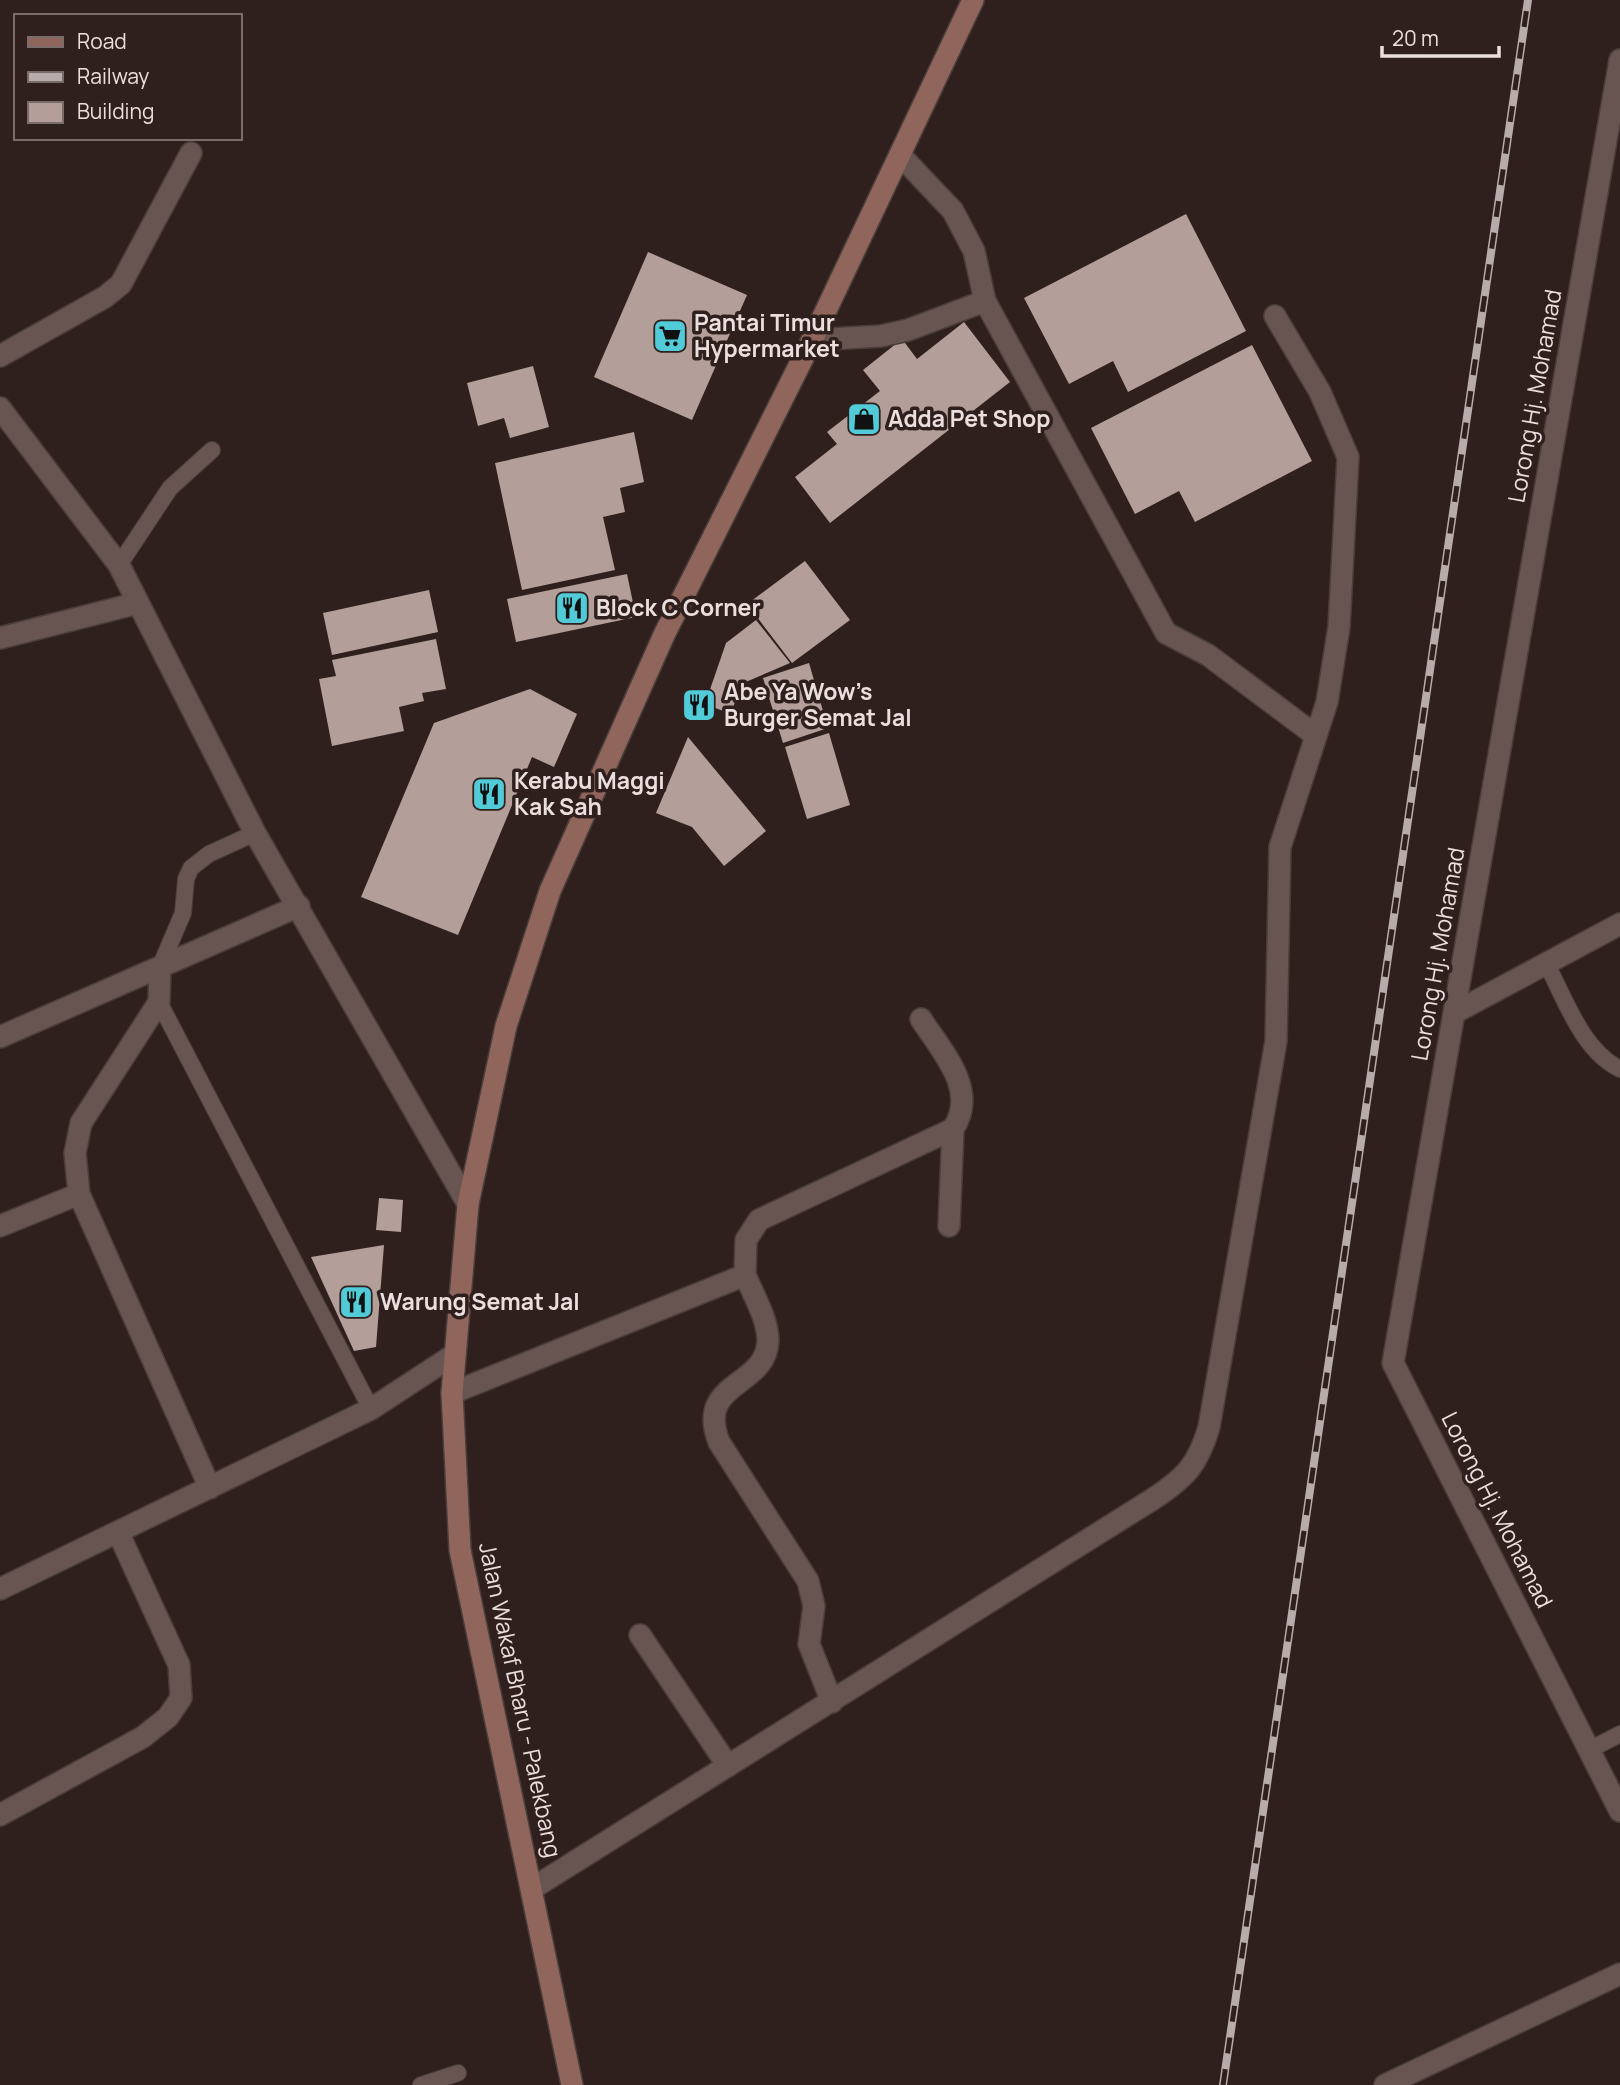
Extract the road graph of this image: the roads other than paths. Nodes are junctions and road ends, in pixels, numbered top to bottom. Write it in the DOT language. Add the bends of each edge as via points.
graph roads {
  1 [pos="973,0"];
  2 [pos="1620,60"];
  3 [pos="191,153"];
  4 [pos="901,156"];
  5 [pos="985,301"];
  6 [pos="1275,316"];
  7 [pos="812,340"];
  8 [pos="0,356"];
  9 [pos="0,408"];
  10 [pos="212,450"];
  11 [pos="119,565"];
  12 [pos="138,603"];
  13 [pos="0,638"];
  14 [pos="1315,735"];
  15 [pos="255,834"];
  16 [pos="299,906"];
  17 [pos="1620,924"];
  18 [pos="1546,963"];
  19 [pos="160,967"];
  20 [pos="159,1002"];
  21 [pos="1454,1013"];
  22 [pos="921,1019"];
  23 [pos="0,1037"];
  24 [pos="1620,1069"];
  25 [pos="953,1129"];
  26 [pos="79,1194"];
  27 [pos="468,1204"];
  28 [pos="0,1226"];
  29 [pos="949,1226"];
  30 [pos="745,1275"];
  31 [pos="455,1354"];
  32 [pos="452,1393"];
  33 [pos="371,1409"];
  34 [pos="210,1488"];
  35 [pos="118,1532"];
  36 [pos="0,1589"];
  37 [pos="640,1635"];
  38 [pos="832,1702"];
  39 [pos="1620,1734"];
  40 [pos="1589,1750"];
  41 [pos="729,1766"];
  42 [pos="1620,1811"];
  43 [pos="0,1815"];
  44 [pos="533,1888"];
  45 [pos="1620,1975"];
  46 [pos="458,2073"];
  47 [pos="421,2085"];
  48 [pos="572,2085"];
  49 [pos="1385,2085"];
  1 -- 4 [label="main road, Jalan Wakaf Bharu - Palekbang"];
  2 -- 21 [label="street, Lorong Hj. Mohamad"];
  3 -- 8 [label="street" via="121,284"];
  4 -- 5 [label="street" via="953,211 974,251"];
  4 -- 7 [label="main road, Jalan Wakaf Bharu - Palekbang"];
  5 -- 7 [label="street" via="908,330"];
  5 -- 14 [label="street" via="1166,633 1208,655"];
  6 -- 14 [label="street" via="1320,392 1348,457 1339,627 1327,702"];
  7 -- 27 [label="main road, Jalan Wakaf Bharu - Palekbang" via="664,635 550,891 506,1026"];
  9 -- 11 [label="street"];
  10 -- 11 [label="lane" via="170,488"];
  11 -- 12 [label="street"];
  12 -- 13 [label="street"];
  12 -- 15 [label="street"];
  14 -- 38 [label="street" via="1280,847 1276,1041 1203,1448 1193,1468 1176,1483"];
  15 -- 16 [label="street"];
  15 -- 19 [label="lane" via="209,854 191,868 183,913"];
  16 -- 19 [label="street"];
  16 -- 27 [label="street"];
  17 -- 18 [label="street"];
  18 -- 21 [label="street"];
  18 -- 24 [label="lane" via="1584,1036"];
  19 -- 20 [label="street"];
  19 -- 23 [label="street"];
  20 -- 26 [label="street" via="81,1123 75,1153"];
  20 -- 33 [label="lane"];
  21 -- 40 [label="street, Lorong Hj. Mohamad" via="1393,1363"];
  22 -- 25 [label="street" via="963,1091 961,1115"];
  25 -- 29 [label="street"];
  25 -- 30 [label="street" via="759,1220 746,1240"];
  26 -- 28 [label="street"];
  26 -- 34 [label="street"];
  27 -- 31 [label="main road, Jalan Wakaf Bharu - Palekbang"];
  30 -- 32 [label="street"];
  30 -- 38 [label="street" via="765,1324 766,1352 760,1364 720,1398 714,1428 808,1581 814,1606 809,1644"];
  31 -- 32 [label="main road, Jalan Wakaf Bharu - Palekbang"];
  31 -- 33 [label="street"];
  32 -- 44 [label="main road, Jalan Wakaf Bharu - Palekbang" via="460,1550"];
  33 -- 34 [label="street"];
  34 -- 35 [label="street"];
  35 -- 36 [label="street"];
  35 -- 43 [label="street" via="179,1665 181,1698 168,1717 143,1737"];
  37 -- 41 [label="street"];
  38 -- 41 [label="street"];
  39 -- 40 [label="lane"];
  40 -- 42 [label="street, Lorong Hj. Mohamad"];
  41 -- 44 [label="street"];
  44 -- 48 [label="main road, Jalan Wakaf Bharu - Palekbang"];
  45 -- 49 [label="street"];
  46 -- 47 [label="lane"];
}
